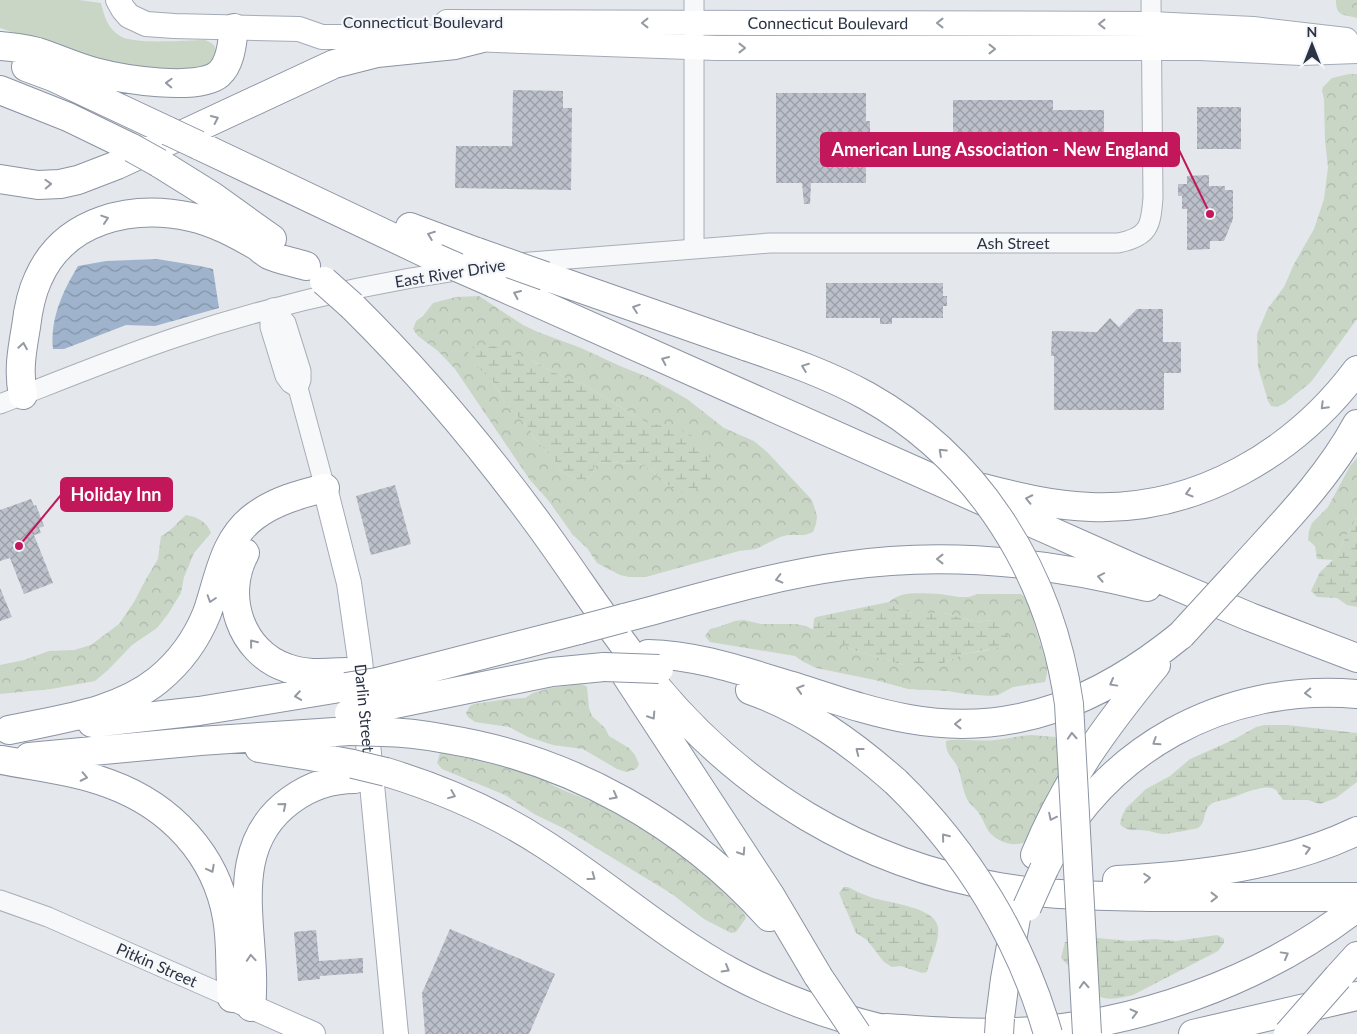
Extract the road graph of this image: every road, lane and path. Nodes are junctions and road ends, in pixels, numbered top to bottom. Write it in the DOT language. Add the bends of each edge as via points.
graph roads {
  1 [pos="118,0"];
  2 [pos="1151,0"];
  3 [pos="694,11"];
  4 [pos="1151,24"];
  5 [pos="234,28"];
  6 [pos="299,29"];
  7 [pos="479,39"];
  8 [pos="1357,41"];
  9 [pos="0,46"];
  10 [pos="694,48"];
  11 [pos="1151,48"];
  12 [pos="1357,51"];
  13 [pos="0,58"];
  14 [pos="0,90"];
  15 [pos="254,172"];
  16 [pos="0,179"];
  17 [pos="694,248"];
  18 [pos="315,273"];
  19 [pos="273,308"];
  20 [pos="1357,370"];
  21 [pos="12,399"];
  22 [pos="1357,424"];
  23 [pos="488,458"];
  24 [pos="905,467"];
  25 [pos="327,496"];
  26 [pos="1250,617"];
  27 [pos="1182,635"];
  28 [pos="1357,658"];
  29 [pos="654,662"];
  30 [pos="1357,694"];
  31 [pos="379,697"];
  32 [pos="347,701"];
  33 [pos="200,741"];
  34 [pos="2,744"];
  35 [pos="354,772"];
  36 [pos="1357,830"];
  37 [pos="890,858"];
  38 [pos="1037,868"];
  39 [pos="1357,897"];
  40 [pos="0,900"];
  41 [pos="1357,907"];
  42 [pos="1357,956"];
  43 [pos="818,976"];
  44 [pos="1357,996"];
  45 [pos="242,1002"];
  46 [pos="999,1026"];
  47 [pos="867,1031"];
  48 [pos="313,1034"];
  49 [pos="396,1034"];
  50 [pos="905,1034"];
  51 [pos="1048,1034"];
  52 [pos="1087,1034"];
  53 [pos="1193,1034"];
  54 [pos="1288,1034"];
  1 -- 5 [label="main road, Connecticut Boulevard" via="128,15 146,24"];
  2 -- 4 [label="street, Ash Street"];
  4 -- 3 [label="main road, Connecticut Boulevard, one-way"];
  3 -- 6 [label="main road, Connecticut Boulevard, one-way" via="324,22"];
  3 -- 10 [label="street"];
  4 -- 8 [label="main road, Connecticut Boulevard" via="1253,29"];
  4 -- 11 [label="street, Ash Street"];
  5 -- 6 [label="main road, Connecticut Boulevard"];
  5 -- 9 [label="highway, one-way" via="230,52 222,71 211,78 191,83 151,82 112,76 38,52"];
  6 -- 7 [label="main road, Connecticut Boulevard" via="322,37"];
  7 -- 10 [label="main road, Connecticut Boulevard"];
  16 -- 7 [label="highway, one-way" via="38,185 78,180 334,64 377,53 455,45"];
  10 -- 11 [label="main road, Connecticut Boulevard, one-way"];
  10 -- 17 [label="street"];
  11 -- 12 [label="main road, Connecticut Boulevard" via="1302,53"];
  11 -- 17 [label="street, Ash Street" via="1153,197 1147,230 1134,240 1118,243 770,243"];
  13 -- 15 [label="highway, bridge" via="53,78"];
  14 -- 18 [label="highway, bridge" via="68,117 159,163 230,208"];
  24 -- 15 [label="highway, one-way, bridge" via="436,258"];
  52 -- 15 [label="highway, one-way, bridge" via="1069,704 1064,671 1054,630 1027,564 1008,531 952,462 915,428 878,403 796,364 410,227 299,177"];
  17 -- 19 [label="street, East River Drive" via="470,268"];
  21 -- 18 [label="highway, one-way" via="21,379 21,357 35,285 59,248 92,224 138,213 192,217 231,232 269,255"];
  18 -- 23 [label="highway, bridge" via="352,306 424,382"];
  19 -- 21 [label="street, East River Drive" via="168,340"];
  19 -- 25 [label="street, Darlin Street" via="270,327 285,376 298,388"];
  20 -- 24 [label="highway, one-way" via="1312,418 1264,459 1204,488 1157,501 1108,507 1058,504"];
  22 -- 27 [label="highway, bridge" via="1322,478"];
  23 -- 37 [label="highway" via="644,671 706,741 753,781 793,809"];
  23 -- 43 [label="highway, one-way" via="505,496 770,894"];
  24 -- 26 [label="highway"];
  32 -- 25 [label="highway, one-way" via="307,673 285,667 255,647 238,618 235,601 239,566 257,537 268,527"];
  25 -- 34 [label="highway, one-way" via="276,504 245,525 228,550 196,635 180,658 158,680 107,707"];
  25 -- 49 [label="main road, Darlin Street" via="349,583 360,660"];
  26 -- 28 [label="highway"];
  26 -- 31 [label="highway, one-way, bridge" via="1165,592 1082,573 1006,562 934,559 853,564 624,618 507,650 419,660"];
  27 -- 29 [label="highway, one-way" via="1126,675 1078,700 1024,717 967,724 896,717 719,664 677,656"];
  27 -- 38 [label="highway, one-way" via="1122,707 1084,760 1058,805"];
  29 -- 31 [label="highway" via="600,662 536,669 468,689"];
  51 -- 29 [label="highway, one-way, bridge" via="1022,961 990,900 950,842 896,782 844,740 796,709 728,683"];
  30 -- 38 [label="highway, one-way" via="1311,692 1267,697 1216,712 1175,731 1118,772"];
  31 -- 32 [label="highway"];
  31 -- 32 [label="highway, bridge"];
  31 -- 43 [label="highway, one-way" via="451,740 504,751 552,767 635,807 680,837 730,877 778,927"];
  32 -- 33 [label="highway"];
  32 -- 34 [label="highway, one-way" via="199,711"];
  33 -- 34 [label="highway"];
  33 -- 35 [label="highway" via="295,753"];
  34 -- 45 [label="highway, one-way" via="114,785 154,806 182,829 207,862 223,898 230,933 230,981"];
  45 -- 35 [label="highway, one-way" via="252,978 248,880 256,841 272,817 298,796"];
  35 -- 47 [label="highway, one-way" via="393,777 469,802 521,829 569,860 678,938 732,972 802,1006"];
  37 -- 36 [label="highway, one-way" via="1028,879 1131,879 1244,866 1326,843"];
  37 -- 39 [label="highway, one-way" via="958,879 1049,894"];
  38 -- 46 [label="highway, bridge" via="1011,945"];
  40 -- 45 [label="street, Pitkin Street" via="48,916"];
  47 -- 41 [label="highway, one-way" via="1014,1032 1118,1018 1231,981 1279,958"];
  42 -- 54 [label="highway, bridge"];
  43 -- 47 [label="highway, bridge"];
  44 -- 53 [label="highway"];
  45 -- 48 [label="main road, Pitkin Street"];
  47 -- 50 [label="highway"];
}
